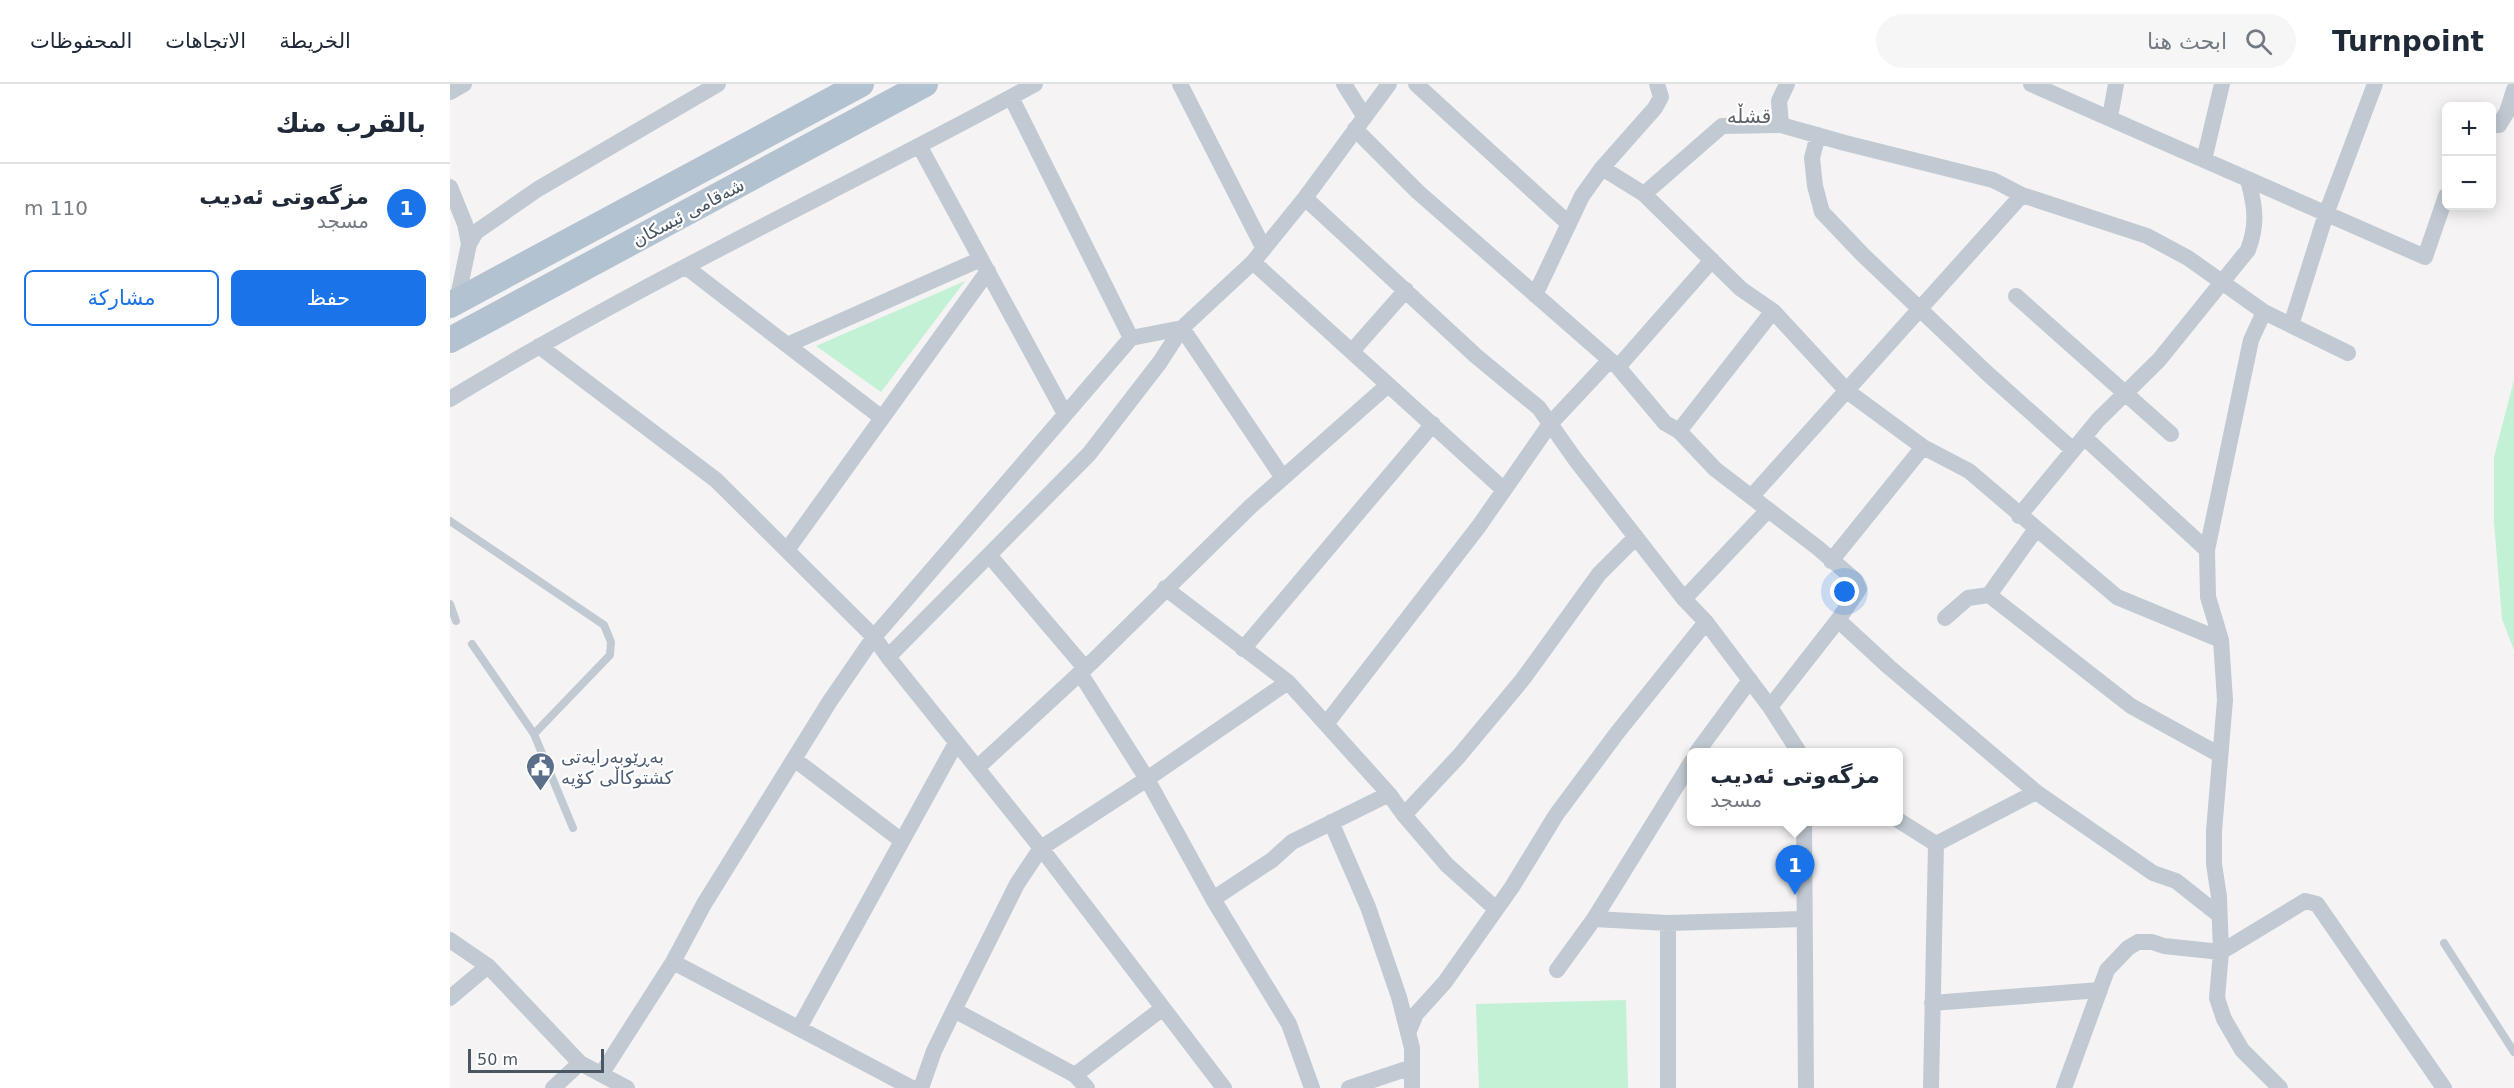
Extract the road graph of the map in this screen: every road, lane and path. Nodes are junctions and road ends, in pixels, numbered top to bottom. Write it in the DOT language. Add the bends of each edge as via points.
graph roads {
  1 [pos="464,84"];
  2 [pos="718,84"];
  3 [pos="861,84"];
  4 [pos="925,84"];
  5 [pos="1035,84"];
  6 [pos="1180,84"];
  7 [pos="1344,84"];
  8 [pos="1389,84"];
  9 [pos="1416,84"];
  10 [pos="1657,84"];
  11 [pos="1787,84"];
  12 [pos="2031,84"];
  13 [pos="2116,84"];
  14 [pos="2222,84"];
  15 [pos="2375,84"];
  16 [pos="699,89"];
  17 [pos="2514,90"];
  18 [pos="450,92"];
  19 [pos="1011,97"];
  20 [pos="2110,117"];
  21 [pos="1359,122"];
  22 [pos="1781,125"];
  23 [pos="2496,125"];
  24 [pos="1818,135"];
  25 [pos="920,147"];
  26 [pos="2204,160"];
  27 [pos="1602,168"];
  28 [pos="2248,180"];
  29 [pos="450,187"];
  30 [pos="1644,194"];
  31 [pos="2022,195"];
  32 [pos="1305,198"];
  33 [pos="2442,208"];
  34 [pos="2325,214"];
  35 [pos="1569,224"];
  36 [pos="469,244"];
  37 [pos="1264,249"];
  38 [pos="1712,260"];
  39 [pos="1253,262"];
  40 [pos="984,265"];
  41 [pos="686,267"];
  42 [pos="2223,282"];
  43 [pos="1406,290"];
  44 [pos="1535,295"];
  45 [pos="2016,296"];
  46 [pos="454,303"];
  47 [pos="1920,307"];
  48 [pos="1773,311"];
  49 [pos="2264,312"];
  50 [pos="2290,325"];
  51 [pos="1182,328"];
  52 [pos="1131,338"];
  53 [pos="450,340"];
  54 [pos="787,345"];
  55 [pos="539,346"];
  56 [pos="1353,350"];
  57 [pos="2348,353"];
  58 [pos="1614,364"];
  59 [pos="1388,385"];
  60 [pos="1847,391"];
  61 [pos="2125,393"];
  62 [pos="450,399"];
  63 [pos="1065,414"];
  64 [pos="882,418"];
  65 [pos="1433,424"];
  66 [pos="1550,424"];
  67 [pos="1679,430"];
  68 [pos="2171,435"];
  69 [pos="2084,437"];
  70 [pos="1923,447"];
  71 [pos="2073,450"];
  72 [pos="1283,478"];
  73 [pos="1503,489"];
  74 [pos="1752,496"];
  75 [pos="1768,510"];
  76 [pos="2019,516"];
  77 [pos="450,521"];
  78 [pos="2036,529"];
  79 [pos="1636,537"];
  80 [pos="787,550"];
  81 [pos="2207,550"];
  82 [pos="989,555"];
  83 [pos="1831,561"];
  84 [pos="1166,588"];
  85 [pos="1989,595"];
  86 [pos="1684,599"];
  87 [pos="450,604"];
  88 [pos="1945,618"];
  89 [pos="1838,620"];
  90 [pos="456,621"];
  91 [pos="1706,622"];
  92 [pos="874,637"];
  93 [pos="2221,640"];
  94 [pos="472,644"];
  95 [pos="1243,649"];
  96 [pos="888,657"];
  97 [pos="1082,670"];
  98 [pos="1750,680"];
  99 [pos="1288,682"];
  100 [pos="1770,707"];
  101 [pos="1326,724"];
  102 [pos="534,734"];
  103 [pos="956,743"];
  104 [pos="1702,748"];
  105 [pos="1796,748"];
  106 [pos="2220,755"];
  107 [pos="794,759"];
  108 [pos="976,768"];
  109 [pos="1687,769"];
  110 [pos="1147,779"];
  111 [pos="2036,792"];
  112 [pos="1389,794"];
  113 [pos="1404,815"];
  114 [pos="1331,822"];
  115 [pos="1903,823"];
  116 [pos="1804,826"];
  117 [pos="573,828"];
  118 [pos="902,841"];
  119 [pos="1936,844"];
  120 [pos="1041,848"];
  121 [pos="1213,899"];
  122 [pos="1496,909"];
  123 [pos="2219,915"];
  124 [pos="1803,919"];
  125 [pos="1594,920"];
  126 [pos="1668,923"];
  127 [pos="450,940"];
  128 [pos="2445,943"];
  129 [pos="2221,952"];
  130 [pos="673,962"];
  131 [pos="488,966"];
  132 [pos="1557,970"];
  133 [pos="2100,990"];
  134 [pos="450,998"];
  135 [pos="1932,1003"];
  136 [pos="1163,1008"];
  137 [pos="954,1011"];
  138 [pos="799,1028"];
  139 [pos="1408,1033"];
  140 [pos="2514,1052"];
  141 [pos="580,1063"];
  142 [pos="1412,1067"];
  143 [pos="602,1073"];
  144 [pos="1075,1074"];
  145 [pos="553,1088"];
  146 [pos="627,1088"];
  147 [pos="912,1088"];
  148 [pos="921,1088"];
  149 [pos="1087,1088"];
  150 [pos="1224,1088"];
  151 [pos="1312,1088"];
  152 [pos="1348,1088"];
  153 [pos="1412,1088"];
  154 [pos="1668,1088"];
  155 [pos="1806,1088"];
  156 [pos="1931,1088"];
  157 [pos="2064,1088"];
  158 [pos="2280,1088"];
  159 [pos="2444,1088"];
  1 -- 18 [label="street"];
  2 -- 16 [label="street"];
  3 -- 46 [label="main road, شەقامی ئیسکان"];
  4 -- 53 [label="main road, شەقامی ئیسکان"];
  5 -- 19 [label="street"];
  6 -- 37 [label="street"];
  7 -- 21 [label="street"];
  8 -- 21 [label="street"];
  9 -- 35 [label="street"];
  10 -- 27 [label="street" via="1661,97 1655,108"];
  11 -- 22 [label="street" via="1779,101"];
  12 -- 20 [label="street"];
  13 -- 20 [label="street"];
  14 -- 26 [label="street"];
  15 -- 34 [label="street"];
  16 -- 36 [label="street" via="538,189 476,232"];
  17 -- 23 [label="street" via="2507,112"];
  19 -- 25 [label="street"];
  19 -- 52 [label="street"];
  20 -- 26 [label="street"];
  21 -- 32 [label="street"];
  21 -- 44 [label="street" via="1418,192"];
  22 -- 24 [label="street"];
  22 -- 30 [label="street" via="1722,126"];
  24 -- 31 [label="street" via="1993,180"];
  24 -- 47 [label="street" via="1812,158 1822,212"];
  25 -- 40 [label="street"];
  25 -- 41 [label="street"];
  26 -- 28 [label="street"];
  27 -- 30 [label="street"];
  27 -- 35 [label="street" via="1582,196"];
  28 -- 34 [label="street"];
  28 -- 42 [label="street" via="2255,232 2248,250"];
  29 -- 36 [label="street"];
  30 -- 38 [label="street"];
  31 -- 42 [label="street" via="2147,236"];
  31 -- 47 [label="street"];
  32 -- 37 [label="street"];
  32 -- 43 [label="street"];
  33 -- 34 [label="street" via="2425,257"];
  34 -- 50 [label="street"];
  35 -- 44 [label="street"];
  36 -- 46 [label="street"];
  37 -- 39 [label="street"];
  38 -- 48 [label="street"];
  38 -- 58 [label="street"];
  39 -- 51 [label="street"];
  39 -- 56 [label="street"];
  40 -- 54 [label="street"];
  40 -- 63 [label="street"];
  40 -- 64 [label="street"];
  41 -- 54 [label="street"];
  41 -- 55 [label="street"];
  42 -- 49 [label="street"];
  42 -- 61 [label="street" via="2159,360"];
  43 -- 56 [label="street"];
  43 -- 66 [label="street" via="1539,408"];
  44 -- 58 [label="street"];
  45 -- 61 [label="street"];
  47 -- 60 [label="street"];
  47 -- 71 [label="street"];
  48 -- 60 [label="street"];
  48 -- 67 [label="street"];
  49 -- 50 [label="street"];
  49 -- 81 [label="street" via="2251,340"];
  50 -- 57 [label="street"];
  51 -- 52 [label="street"];
  51 -- 72 [label="street"];
  51 -- 82 [label="street" via="1089,454"];
  52 -- 63 [label="street"];
  54 -- 64 [label="street"];
  55 -- 62 [label="street"];
  55 -- 80 [label="street" via="716,480"];
  56 -- 59 [label="street"];
  58 -- 66 [label="street"];
  58 -- 67 [label="street" via="1665,423"];
  59 -- 65 [label="street"];
  59 -- 72 [label="street"];
  60 -- 70 [label="street"];
  60 -- 74 [label="street"];
  61 -- 68 [label="street"];
  61 -- 69 [label="street"];
  63 -- 92 [label="street"];
  64 -- 80 [label="street"];
  65 -- 73 [label="street"];
  65 -- 95 [label="street"];
  66 -- 73 [label="street"];
  66 -- 79 [label="street"];
  67 -- 74 [label="street" via="1715,469"];
  69 -- 71 [label="street"];
  69 -- 81 [label="street"];
  70 -- 76 [label="street" via="1969,471"];
  70 -- 83 [label="street"];
  71 -- 76 [label="street"];
  72 -- 84 [label="street"];
  73 -- 101 [label="street" via="1479,526"];
  74 -- 75 [label="street"];
  75 -- 83 [label="street"];
  75 -- 86 [label="street"];
  76 -- 78 [label="street"];
  77 -- 102 [label="lane" via="604,625 611,642 610,654"];
  78 -- 85 [label="street"];
  78 -- 93 [label="street" via="2117,597"];
  79 -- 86 [label="street"];
  79 -- 113 [label="street" via="1599,574 1523,679"];
  80 -- 92 [label="street"];
  81 -- 93 [label="street" via="2208,597"];
  82 -- 96 [label="street"];
  82 -- 97 [label="street"];
  83 -- 89 [label="street" via="1859,589"];
  84 -- 95 [label="street"];
  84 -- 97 [label="street"];
  85 -- 88 [label="street" via="1968,598"];
  85 -- 106 [label="street" via="2131,706"];
  86 -- 91 [label="street"];
  87 -- 90 [label="lane"];
  89 -- 100 [label="street"];
  89 -- 111 [label="street"];
  91 -- 98 [label="street"];
  91 -- 122 [label="street" via="1556,815"];
  92 -- 96 [label="street"];
  92 -- 107 [label="street"];
  93 -- 106 [label="street" via="2225,700"];
  94 -- 102 [label="lane"];
  95 -- 99 [label="street"];
  96 -- 103 [label="street"];
  97 -- 108 [label="street"];
  97 -- 110 [label="street"];
  98 -- 100 [label="street"];
  98 -- 104 [label="street"];
  99 -- 101 [label="street"];
  99 -- 110 [label="street"];
  100 -- 105 [label="street"];
  101 -- 112 [label="street"];
  102 -- 117 [label="lane"];
  103 -- 108 [label="street"];
  103 -- 118 [label="street"];
  106 -- 123 [label="street" via="2214,831"];
  107 -- 118 [label="street"];
  107 -- 130 [label="street" via="704,904"];
  108 -- 120 [label="street"];
  109 -- 125 [label="street"];
  110 -- 120 [label="street"];
  110 -- 121 [label="street"];
  111 -- 119 [label="street"];
  111 -- 123 [label="street" via="2153,873 2176,881"];
  112 -- 113 [label="street"];
  112 -- 114 [label="street"];
  113 -- 122 [label="street" via="1447,865"];
  114 -- 121 [label="street" via="1292,842"];
  114 -- 139 [label="street" via="1368,907"];
  115 -- 119 [label="street"];
  116 -- 124 [label="street"];
  118 -- 138 [label="street"];
  119 -- 135 [label="street"];
  120 -- 136 [label="street"];
  120 -- 137 [label="street" via="1017,884"];
  121 -- 151 [label="street" via="1289,1024"];
  122 -- 139 [label="street" via="1445,982 1416,1014"];
  123 -- 129 [label="street"];
  124 -- 126 [label="street"];
  124 -- 155 [label="street"];
  125 -- 126 [label="street"];
  125 -- 132 [label="street"];
  126 -- 154 [label="street"];
  127 -- 131 [label="street"];
  128 -- 140 [label="lane"];
  129 -- 133 [label="street" via="2138,942 2107,970"];
  129 -- 158 [label="street" via="2217,998 2224,1019 2242,1050"];
  129 -- 159 [label="street" via="2305,901 2317,904"];
  130 -- 138 [label="street"];
  130 -- 143 [label="street"];
  131 -- 134 [label="street"];
  131 -- 141 [label="street"];
  133 -- 135 [label="street"];
  133 -- 157 [label="street"];
  135 -- 156 [label="street"];
  136 -- 144 [label="street"];
  136 -- 150 [label="street"];
  137 -- 144 [label="street"];
  137 -- 148 [label="street"];
  138 -- 147 [label="street"];
  139 -- 142 [label="street"];
  141 -- 143 [label="street"];
  141 -- 145 [label="street"];
  142 -- 152 [label="street"];
  142 -- 153 [label="street"];
  143 -- 146 [label="street"];
  144 -- 149 [label="street"];
}
